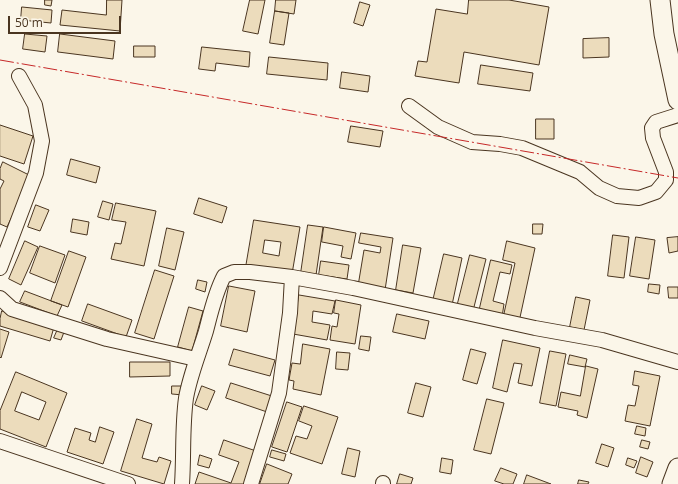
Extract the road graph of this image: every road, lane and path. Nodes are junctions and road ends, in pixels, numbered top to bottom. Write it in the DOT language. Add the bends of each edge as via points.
graph roads {
  1 [pos="660,0"];
  2 [pos="19,76"];
  3 [pos="678,100"];
  4 [pos="409,106"];
  5 [pos="678,115"];
  6 [pos="0,268"];
  7 [pos="292,277"];
  8 [pos="0,298"];
  9 [pos="196,359"];
  10 [pos="678,362"];
  11 [pos="0,441"];
  12 [pos="678,468"];
  13 [pos="128,484"];
  14 [pos="182,484"];
  15 [pos="251,484"];
  16 [pos="672,484"];
  1 -- 3 [label="main road" via="664,34"];
  2 -- 6 [label="street" via="35,104 42,141 36,173"];
  4 -- 5 [label="street" via="438,127 472,142 522,148 580,172 599,188 617,196 639,198 656,192 666,180 666,172 655,145 652,128 656,122"];
  7 -- 9 [label="street" via="250,272 234,272 224,276 217,289"];
  7 -- 10 [label="street" via="602,340"];
  7 -- 15 [label="street" via="290,313 279,393"];
  8 -- 9 [label="street" via="12,309 107,339"];
  9 -- 14 [label="street" via="186,399"];
  11 -- 13 [label="street"];
  12 -- 16 [label="main road"];
}
